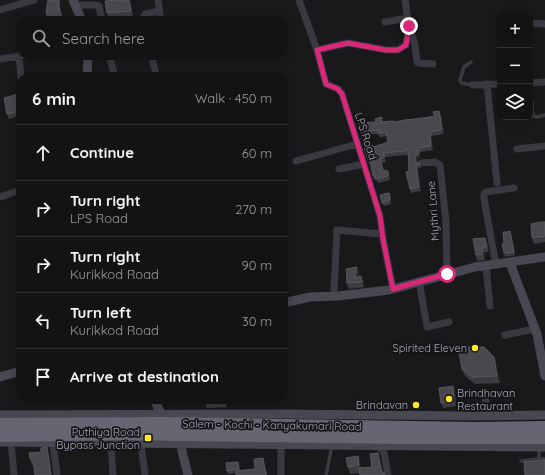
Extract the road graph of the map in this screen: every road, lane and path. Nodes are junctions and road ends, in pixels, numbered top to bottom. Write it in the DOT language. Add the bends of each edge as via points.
graph roads {
  1 [pos="34,0"];
  2 [pos="158,0"];
  3 [pos="299,0"];
  4 [pos="405,0"];
  5 [pos="74,3"];
  6 [pos="0,10"];
  7 [pos="159,10"];
  8 [pos="80,16"];
  9 [pos="101,16"];
  10 [pos="144,16"];
  11 [pos="160,16"];
  12 [pos="408,18"];
  13 [pos="385,22"];
  14 [pos="533,23"];
  15 [pos="545,24"];
  16 [pos="409,26"];
  17 [pos="317,50"];
  18 [pos="16,56"];
  19 [pos="0,59"];
  20 [pos="19,60"];
  21 [pos="88,60"];
  22 [pos="110,60"];
  23 [pos="152,60"];
  24 [pos="471,62"];
  25 [pos="433,64"];
  26 [pos="20,72"];
  27 [pos="87,72"];
  28 [pos="114,72"];
  29 [pos="156,72"];
  30 [pos="545,82"];
  31 [pos="533,83"];
  32 [pos="487,84"];
  33 [pos="497,84"];
  34 [pos="473,85"];
  35 [pos="533,116"];
  36 [pos="545,116"];
  37 [pos="357,144"];
  38 [pos="545,146"];
  39 [pos="517,150"];
  40 [pos="296,161"];
  41 [pos="421,163"];
  42 [pos="364,164"];
  43 [pos="339,169"];
  44 [pos="497,183"];
  45 [pos="514,188"];
  46 [pos="16,192"];
  47 [pos="0,197"];
  48 [pos="382,234"];
  49 [pos="545,257"];
  50 [pos="510,263"];
  51 [pos="496,265"];
  52 [pos="486,266"];
  53 [pos="447,274"];
  54 [pos="419,282"];
  55 [pos="393,289"];
  56 [pos="334,290"];
  57 [pos="288,302"];
  58 [pos="490,306"];
  59 [pos="449,322"];
  60 [pos="535,329"];
  61 [pos="504,335"];
  62 [pos="16,372"];
  63 [pos="545,376"];
  64 [pos="0,377"];
  65 [pos="483,393"];
  66 [pos="156,404"];
  67 [pos="161,414"];
  68 [pos="0,415"];
  69 [pos="545,415"];
  70 [pos="491,416"];
  71 [pos="475,422"];
  72 [pos="0,424"];
  73 [pos="545,427"];
  74 [pos="180,429"];
  75 [pos="405,432"];
  76 [pos="0,436"];
  77 [pos="0,442"];
  78 [pos="11,442"];
  79 [pos="53,443"];
  80 [pos="111,444"];
  81 [pos="141,444"];
  82 [pos="543,444"];
  83 [pos="281,445"];
  84 [pos="332,446"];
  85 [pos="378,446"];
  86 [pos="539,459"];
  87 [pos="545,459"];
  88 [pos="521,461"];
  89 [pos="14,475"];
  90 [pos="57,475"];
  91 [pos="114,475"];
  92 [pos="145,475"];
  93 [pos="188,475"];
  94 [pos="281,475"];
  95 [pos="326,475"];
  96 [pos="388,475"];
  1 -- 6 [label="street"];
  2 -- 7 [label="street"];
  3 -- 17 [label="street, LPS Road"];
  4 -- 12 [label="street"];
  5 -- 8 [label="street"];
  5 -- 9 [label="street" via="99,6"];
  7 -- 10 [label="street"];
  7 -- 11 [label="street"];
  12 -- 13 [label="street"];
  12 -- 16 [label="street"];
  14 -- 15 [label="street"];
  16 -- 17 [label="street" via="406,45 398,50 348,43"];
  16 -- 25 [label="street" via="416,45 417,62"];
  17 -- 37 [label="street, LPS Road" via="326,84 338,89 342,94"];
  18 -- 19 [label="street"];
  20 -- 26 [label="street"];
  21 -- 27 [label="street"];
  22 -- 28 [label="street"];
  23 -- 29 [label="street"];
  24 -- 34 [label="lane" via="464,67 460,83"];
  30 -- 31 [label="street"];
  32 -- 33 [label="street"];
  32 -- 34 [label="street"];
  32 -- 44 [label="street"];
  35 -- 36 [label="lane"];
  37 -- 40 [label="street"];
  37 -- 42 [label="street, LPS Road"];
  38 -- 39 [label="street"];
  41 -- 53 [label="street, Mythri Lane" via="435,162 440,165 446,222"];
  42 -- 43 [label="street"];
  42 -- 48 [label="street, LPS Road" via="380,216"];
  45 -- 51 [label="street" via="484,194"];
  46 -- 47 [label="street"];
  48 -- 55 [label="street, LPS Road"];
  48 -- 56 [label="street" via="337,230"];
  49 -- 50 [label="street"];
  50 -- 51 [label="street"];
  50 -- 60 [label="street"];
  51 -- 52 [label="street"];
  52 -- 53 [label="street"];
  52 -- 58 [label="street"];
  53 -- 54 [label="street"];
  54 -- 55 [label="street"];
  54 -- 59 [label="street" via="428,327"];
  55 -- 57 [label="street" via="310,297"];
  60 -- 61 [label="street"];
  60 -- 63 [label="street"];
  62 -- 64 [label="street"];
  65 -- 70 [label="street"];
  66 -- 67 [label="street"];
  67 -- 68 [label="street"];
  67 -- 74 [label="street"];
  69 -- 70 [label="street"];
  70 -- 71 [label="street"];
  71 -- 73 [label="highway, Salem - Kochi - Kanyakumari Road"];
  71 -- 74 [label="street"];
  71 -- 75 [label="highway, Salem - Kochi - Kanyakumari Road"];
  72 -- 74 [label="highway, Salem - Kochi - Kanyakumari Road" via="164,423"];
  74 -- 75 [label="highway, Salem - Kochi - Kanyakumari Road"];
  74 -- 76 [label="highway, Salem - Kochi - Kanyakumari Road" via="116,434"];
  74 -- 81 [label="street"];
  74 -- 83 [label="street"];
  74 -- 93 [label="street"];
  75 -- 82 [label="highway, Salem - Kochi - Kanyakumari Road"];
  77 -- 78 [label="street"];
  78 -- 79 [label="street"];
  78 -- 89 [label="street"];
  79 -- 80 [label="street"];
  79 -- 90 [label="street"];
  80 -- 81 [label="street"];
  80 -- 91 [label="street"];
  81 -- 92 [label="street"];
  82 -- 85 [label="street"];
  82 -- 86 [label="lane"];
  83 -- 84 [label="street"];
  83 -- 94 [label="street"];
  84 -- 85 [label="street"];
  84 -- 95 [label="lane"];
  85 -- 96 [label="street" via="384,454"];
  86 -- 87 [label="lane"];
  86 -- 88 [label="lane"];
}
